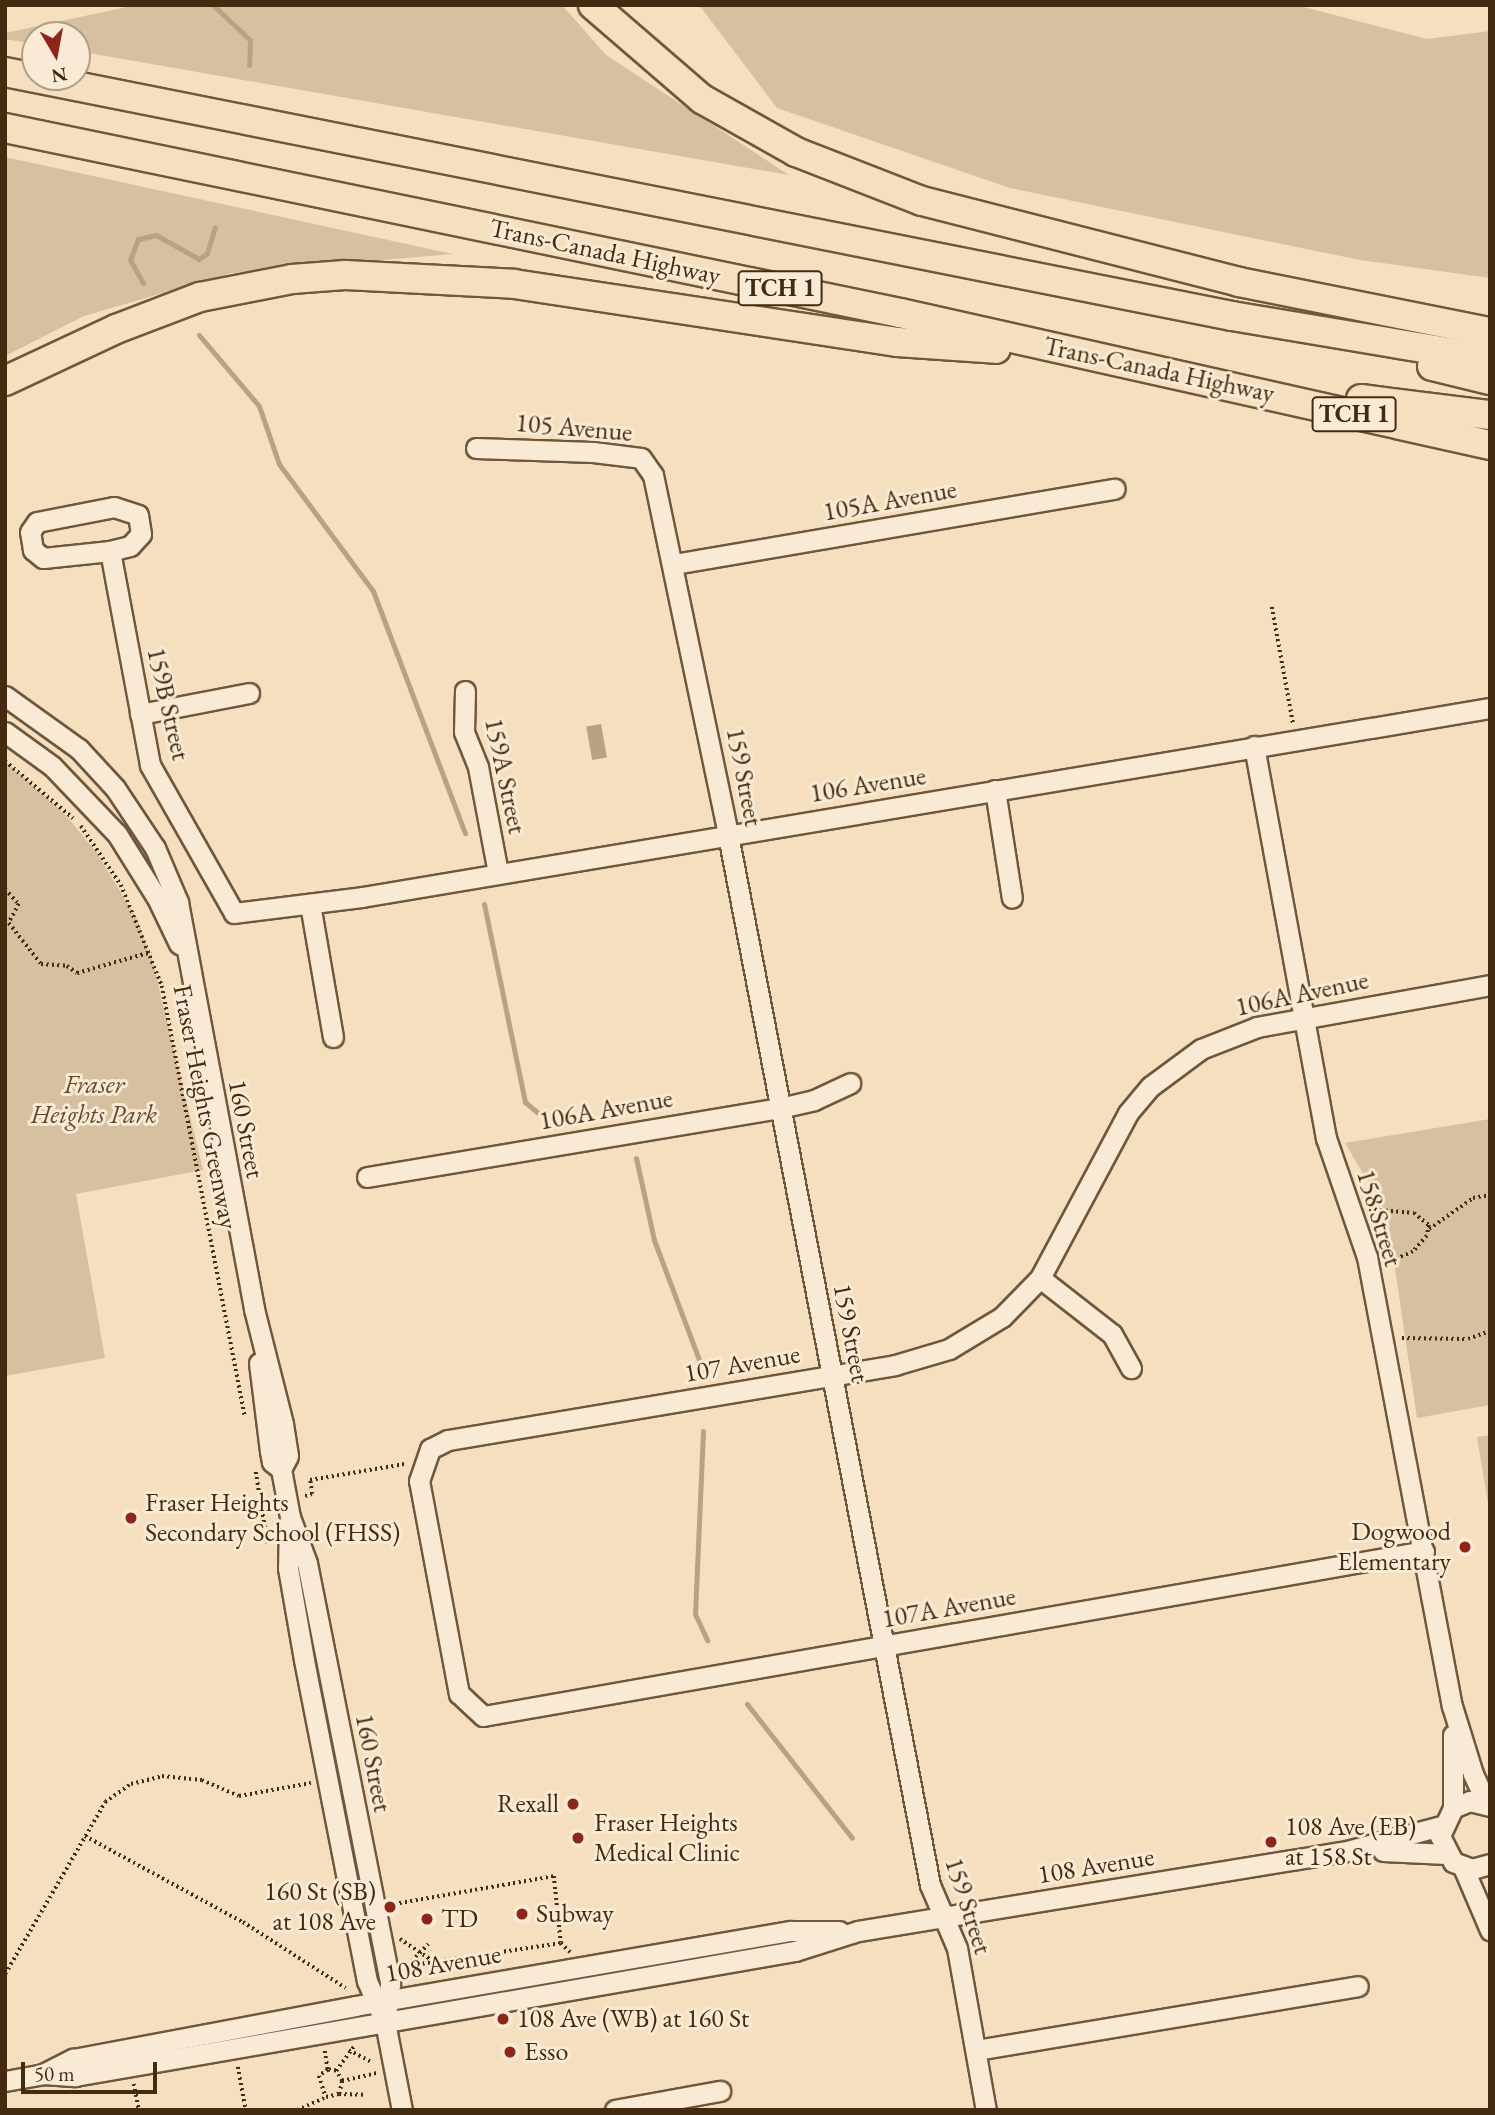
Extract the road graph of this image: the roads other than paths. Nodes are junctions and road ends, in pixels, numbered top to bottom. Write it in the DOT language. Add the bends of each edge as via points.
graph roads {
  1 [pos="593,5"];
  2 [pos="5,72"];
  3 [pos="5,128"];
  4 [pos="5,134"];
  5 [pos="58,141"];
  6 [pos="1233,316"];
  7 [pos="1490,332"];
  8 [pos="1093,355"];
  9 [pos="1490,359"];
  10 [pos="1490,380"];
  11 [pos="5,381"];
  12 [pos="1219,383"];
  13 [pos="1490,415"];
  14 [pos="1490,445"];
  15 [pos="476,448"];
  16 [pos="1115,489"];
  17 [pos="110,551"];
  18 [pos="674,564"];
  19 [pos="465,691"];
  20 [pos="248,693"];
  21 [pos="5,696"];
  22 [pos="1490,708"];
  23 [pos="140,714"];
  24 [pos="5,732"];
  25 [pos="1254,746"];
  26 [pos="995,790"];
  27 [pos="729,835"];
  28 [pos="498,873"];
  29 [pos="1012,898"];
  30 [pos="310,904"];
  31 [pos="255,911"];
  32 [pos="186,960"];
  33 [pos="1490,985"];
  34 [pos="1303,1019"];
  35 [pos="333,1037"];
  36 [pos="850,1083"];
  37 [pos="780,1108"];
  38 [pos="367,1177"];
  39 [pos="1040,1278"];
  40 [pos="1131,1368"];
  41 [pos="833,1375"];
  42 [pos="289,1517"];
  43 [pos="1424,1551"];
  44 [pos="885,1646"];
  45 [pos="304,1660"];
  46 [pos="1452,1706"];
  47 [pos="484,1716"];
  48 [pos="352,1793"];
  49 [pos="1488,1805"];
  50 [pos="1453,1808"];
  51 [pos="1441,1826"];
  52 [pos="1343,1852"];
  53 [pos="1446,1854"];
  54 [pos="1490,1864"];
  55 [pos="1463,1867"];
  56 [pos="944,1917"];
  57 [pos="1490,1930"];
  58 [pos="858,1931"];
  59 [pos="1358,1986"];
  60 [pos="382,2001"];
  61 [pos="385,2022"];
  62 [pos="976,2050"];
  63 [pos="43,2074"];
  64 [pos="5,2081"];
  65 [pos="720,2091"];
  66 [pos="402,2110"];
  67 [pos="615,2110"];
  68 [pos="986,2110"];
  1 -- 7 [label="highway" via="702,99 796,152 922,201 1239,282"];
  2 -- 6 [label="highway, TCH 1"];
  3 -- 5 [label="highway, Trans-Canada Highway / TCH 1"];
  4 -- 5 [label="highway"];
  5 -- 8 [label="highway, Trans-Canada Highway / TCH 1"];
  6 -- 9 [label="highway, TCH 1"];
  6 -- 10 [label="highway"];
  8 -- 11 [label="highway" via="897,342 514,284 355,275 279,281 200,297 116,328"];
  8 -- 12 [label="highway, Trans-Canada Highway / TCH 1"];
  12 -- 13 [label="highway"];
  12 -- 14 [label="highway, Trans-Canada Highway / TCH 1"];
  15 -- 18 [label="street, 105 Avenue" via="641,458 653,475"];
  16 -- 18 [label="street, 105A Avenue"];
  17 -- 17 [label="street" via="43,558 33,550 30,532 37,522 114,507 138,515 141,534 130,546"];
  17 -- 23 [label="street, 159B Street"];
  18 -- 27 [label="street, 159 Street"];
  19 -- 28 [label="street, 159A Street" via="464,732 478,767"];
  20 -- 23 [label="street"];
  21 -- 32 [label="street, 160 Street" via="79,749 130,807 164,865 178,902"];
  22 -- 25 [label="street, 106 Avenue"];
  23 -- 31 [label="street, 159B Street" via="149,765 234,913"];
  24 -- 32 [label="street, 160 Street" via="52,766 117,834 158,898"];
  25 -- 26 [label="street, 106 Avenue"];
  25 -- 34 [label="street, 158 Street"];
  26 -- 27 [label="street, 106 Avenue"];
  26 -- 29 [label="street"];
  27 -- 28 [label="street, 106 Avenue"];
  27 -- 37 [label="street, 159 Street"];
  28 -- 30 [label="street, 106 Avenue"];
  30 -- 31 [label="street, 106 Avenue"];
  30 -- 35 [label="street"];
  32 -- 42 [label="street, 160 Street" via="254,1309 284,1424 288,1456 281,1469"];
  33 -- 34 [label="street, 106A Avenue"];
  34 -- 39 [label="street, 106A Avenue" via="1231,1035 1201,1049 1151,1086 1110,1140"];
  34 -- 43 [label="street, 158 Street" via="1326,1138 1370,1270"];
  36 -- 37 [label="street, 106A Avenue" via="814,1100"];
  37 -- 38 [label="street, 106A Avenue"];
  37 -- 41 [label="street, 159 Street"];
  39 -- 40 [label="street" via="1112,1334"];
  39 -- 41 [label="street, 107 Avenue" via="1003,1317 948,1349 895,1365"];
  41 -- 44 [label="street, 159 Street"];
  41 -- 47 [label="street, 107 Avenue" via="448,1440 430,1448 419,1481 459,1694"];
  42 -- 45 [label="street, 160 Street" via="288,1567"];
  42 -- 48 [label="street, 160 Street" via="307,1563"];
  43 -- 44 [label="street, 107A Avenue"];
  43 -- 46 [label="street, 158 Street"];
  44 -- 47 [label="street, 107A Avenue"];
  44 -- 56 [label="street, 159 Street" via="930,1885"];
  45 -- 48 [label="street" via="321,1693 338,1778"];
  45 -- 60 [label="street, 160 Street" via="367,1981"];
  46 -- 49 [label="street, 158 Street" via="1473,1774"];
  46 -- 50 [label="street, 158 Street"];
  48 -- 60 [label="street, 160 Street" via="390,1984"];
  49 -- 50 [label="street" via="1470,1801"];
  50 -- 51 [label="street"];
  51 -- 52 [label="street, 108 Avenue"];
  51 -- 53 [label="street"];
  52 -- 53 [label="street, 108 Avenue"];
  52 -- 56 [label="street, 108 Avenue"];
  53 -- 55 [label="street"];
  54 -- 55 [label="street"];
  55 -- 57 [label="street"];
  56 -- 58 [label="street, 108 Avenue"];
  56 -- 62 [label="street, 159 Street" via="957,1948"];
  58 -- 60 [label="street, 108 Avenue" via="791,1931"];
  58 -- 61 [label="street, 108 Avenue" via="794,1951"];
  59 -- 62 [label="street"];
  60 -- 61 [label="street, 160 Street"];
  60 -- 63 [label="street, 108 Avenue" via="73,2059"];
  61 -- 63 [label="street, 108 Avenue" via="75,2076"];
  61 -- 66 [label="street, 160 Street"];
  62 -- 68 [label="street, 159 Street"];
  63 -- 64 [label="street, 108 Avenue"];
  65 -- 67 [label="street"];
}
